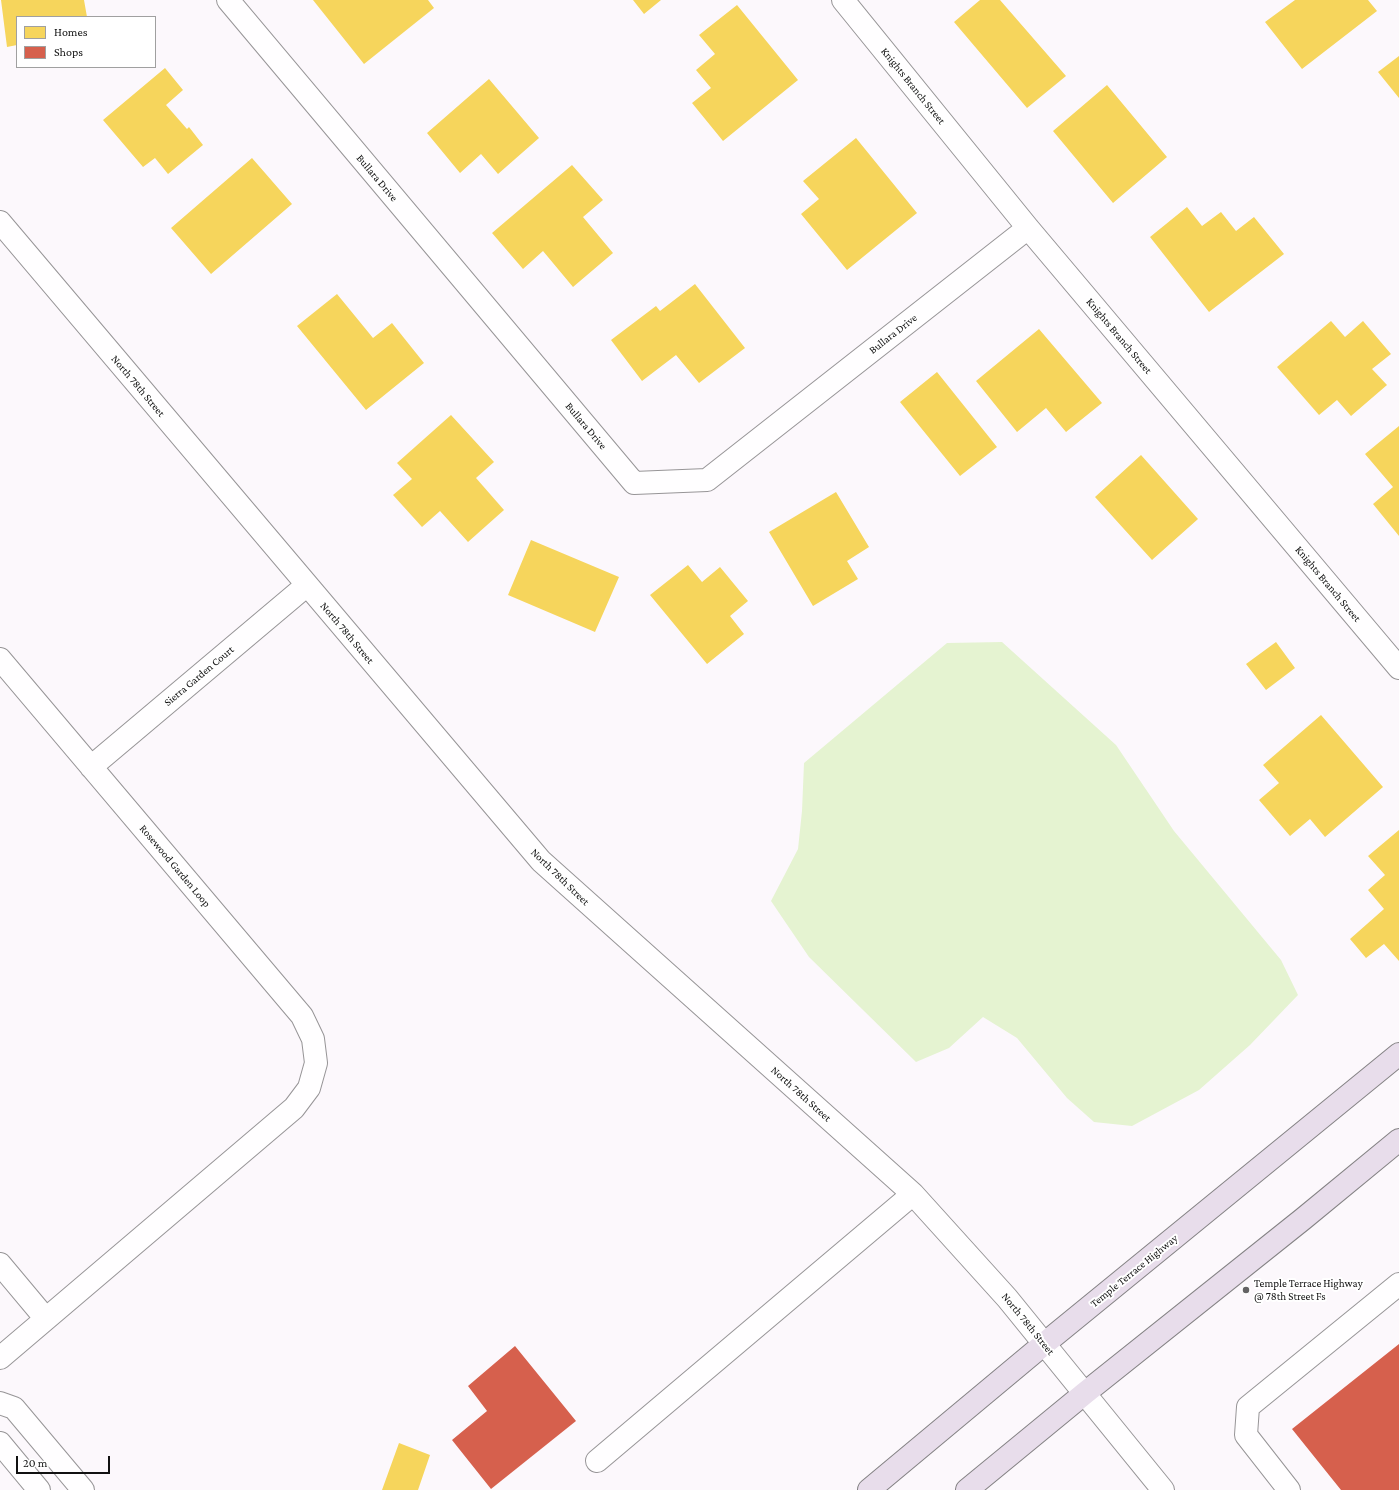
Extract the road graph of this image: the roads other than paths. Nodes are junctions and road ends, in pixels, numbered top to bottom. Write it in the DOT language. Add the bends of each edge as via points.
graph roads {
  1 [pos="228,0"];
  2 [pos="843,0"];
  3 [pos="0,222"];
  4 [pos="1028,228"];
  5 [pos="307,585"];
  6 [pos="0,658"];
  7 [pos="1399,668"];
  8 [pos="91,767"];
  9 [pos="1399,1054"];
  10 [pos="1399,1140"];
  11 [pos="913,1194"];
  12 [pos="0,1264"];
  13 [pos="1399,1284"];
  14 [pos="46,1319"];
  15 [pos="1044,1344"];
  16 [pos="0,1358"];
  17 [pos="1084,1393"];
  18 [pos="0,1403"];
  19 [pos="0,1443"];
  20 [pos="596,1461"];
  21 [pos="39,1490"];
  22 [pos="83,1490"];
  23 [pos="869,1490"];
  24 [pos="967,1490"];
  25 [pos="1163,1490"];
  26 [pos="1289,1490"];
  1 -- 4 [label="street, Bullara Drive" via="634,483 707,480"];
  2 -- 4 [label="street, Knights Branch Street"];
  3 -- 5 [label="street, North 78th Street"];
  4 -- 7 [label="street, Knights Branch Street"];
  5 -- 8 [label="street, Sierra Garden Court"];
  5 -- 11 [label="street, North 78th Street" via="541,861"];
  6 -- 8 [label="street, Rosewood Garden Loop"];
  8 -- 14 [label="street, Rosewood Garden Loop" via="302,1016 313,1038 316,1063 309,1088 294,1108"];
  9 -- 15 [label="main road, Temple Terrace Highway"];
  10 -- 17 [label="main road"];
  11 -- 15 [label="street, North 78th Street" via="1007,1298"];
  11 -- 20 [label="street"];
  12 -- 14 [label="street"];
  13 -- 26 [label="street" via="1248,1407 1246,1435"];
  14 -- 16 [label="street"];
  15 -- 17 [label="street, North 78th Street"];
  15 -- 23 [label="main road, Temple Terrace Highway"];
  17 -- 24 [label="main road"];
  17 -- 25 [label="street, North 78th Street"];
  18 -- 22 [label="street" via="14,1408"];
  19 -- 21 [label="street"];
}
